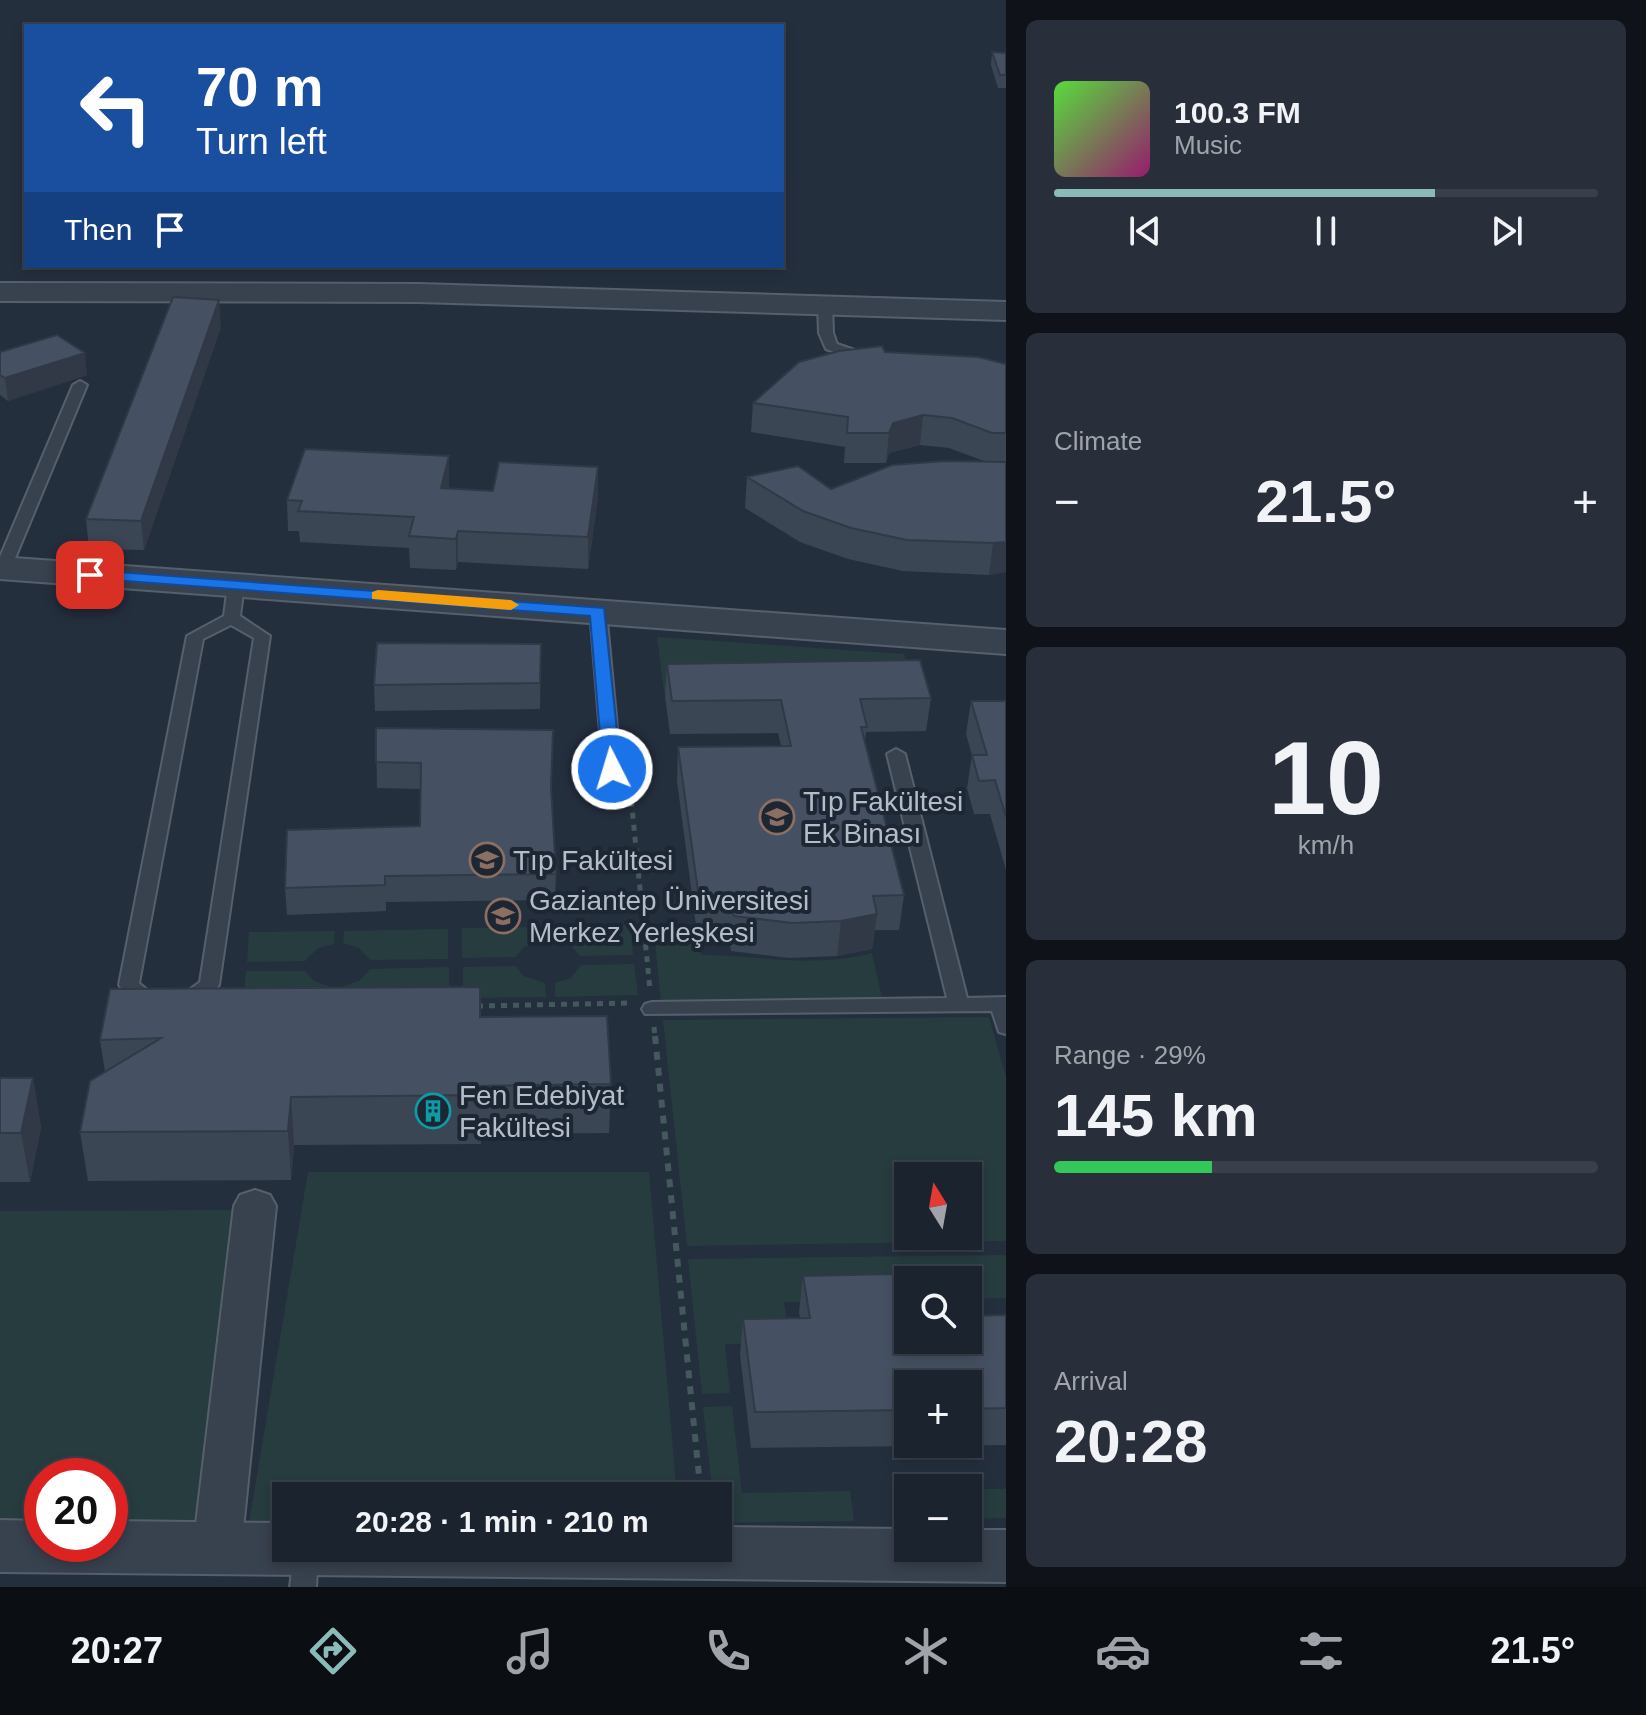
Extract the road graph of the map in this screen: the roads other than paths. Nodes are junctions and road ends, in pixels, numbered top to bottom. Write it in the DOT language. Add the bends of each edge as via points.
graph roads {
  1 [pos="0,292"];
  2 [pos="0,305"];
  3 [pos="1006,311"];
  4 [pos="825,312"];
  5 [pos="1006,323"];
  6 [pos="886,363"];
  7 [pos="80,385"];
  8 [pos="1,568"];
  9 [pos="234,602"];
  10 [pos="598,611"];
  11 [pos="1006,642"];
  12 [pos="896,754"];
  13 [pos="620,769"];
  14 [pos="1003,1004"];
  15 [pos="959,1005"];
  16 [pos="652,1006"];
  17 [pos="1006,1027"];
  18 [pos="255,1206"];
  19 [pos="0,1546"];
  20 [pos="217,1549"];
  21 [pos="988,1566"];
  22 [pos="304,1568"];
  1 -- 4 [label="street" via="419,293"];
  2 -- 4 [label="street"];
  3 -- 4 [label="street"];
  4 -- 5 [label="street"];
  4 -- 6 [label="lane" via="831,346"];
  7 -- 8 [label="lane"];
  8 -- 9 [label="street"];
  9 -- 9 [label="lane" via="262,636 209,985 164,1012 129,985 195,636"];
  9 -- 10 [label="street"];
  10 -- 11 [label="street"];
  10 -- 13 [label="lane"];
  12 -- 15 [label="lane"];
  14 -- 15 [label="lane"];
  14 -- 17 [label="lane"];
  15 -- 16 [label="lane"];
  18 -- 20 [label="street"];
  19 -- 20 [label="street"];
  20 -- 22 [label="street"];
  21 -- 22 [label="street"];
}
